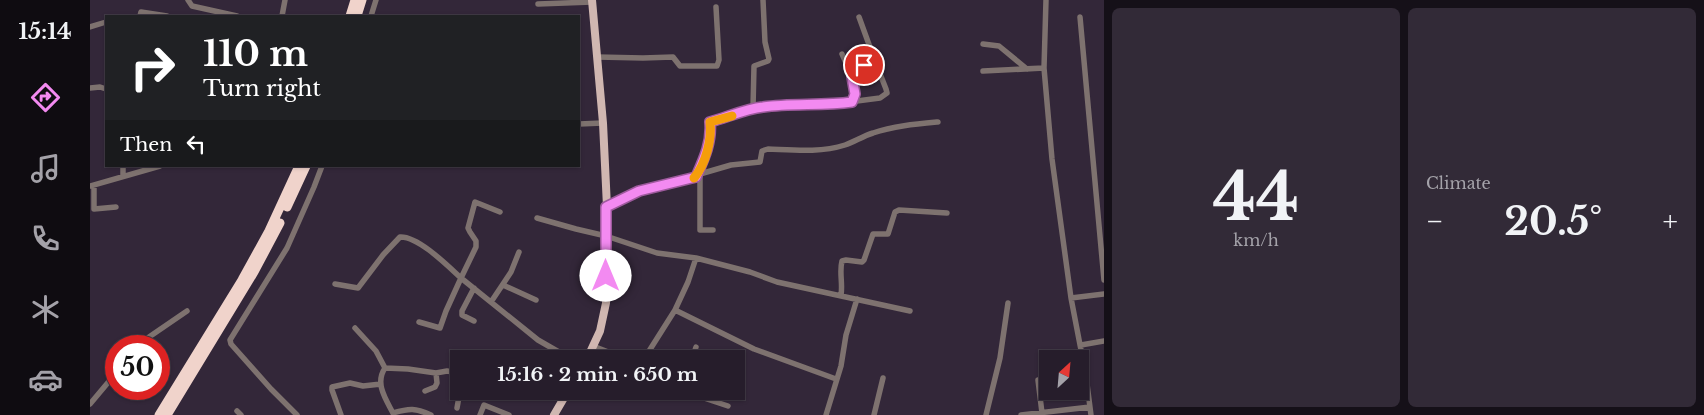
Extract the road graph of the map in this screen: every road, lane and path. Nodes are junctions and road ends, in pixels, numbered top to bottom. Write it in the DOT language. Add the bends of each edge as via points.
graph roads {
  1 [pos="188,0"];
  2 [pos="285,0"];
  3 [pos="355,0"];
  4 [pos="362,0"];
  5 [pos="376,0"];
  6 [pos="763,0"];
  7 [pos="1046,0"];
  8 [pos="592,1"];
  9 [pos="553,2"];
  10 [pos="538,4"];
  11 [pos="716,7"];
  12 [pos="140,15"];
  13 [pos="160,15"];
  14 [pos="232,15"];
  15 [pos="282,15"];
  16 [pos="350,15"];
  17 [pos="357,15"];
  18 [pos="371,15"];
  19 [pos="859,17"];
  20 [pos="1080,17"];
  21 [pos="105,22"];
  22 [pos="90,27"];
  23 [pos="982,44"];
  24 [pos="842,54"];
  25 [pos="597,57"];
  26 [pos="875,61"];
  27 [pos="1044,68"];
  28 [pos="1028,69"];
  29 [pos="983,71"];
  30 [pos="852,77"];
  31 [pos="90,88"];
  32 [pos="105,89"];
  33 [pos="852,102"];
  34 [pos="753,108"];
  35 [pos="938,122"];
  36 [pos="603,123"];
  37 [pos="580,124"];
  38 [pos="122,167"];
  39 [pos="156,167"];
  40 [pos="299,167"];
  41 [pos="306,167"];
  42 [pos="322,167"];
  43 [pos="698,175"];
  44 [pos="123,176"];
  45 [pos="92,185"];
  46 [pos="116,207"];
  47 [pos="606,207"];
  48 [pos="500,212"];
  49 [pos="947,213"];
  50 [pos="537,218"];
  51 [pos="713,230"];
  52 [pos="606,236"];
  53 [pos="519,252"];
  54 [pos="696,258"];
  55 [pos="461,278"];
  56 [pos="1104,280"];
  57 [pos="335,284"];
  58 [pos="503,285"];
  59 [pos="474,288"];
  60 [pos="1104,294"];
  61 [pos="841,295"];
  62 [pos="1072,298"];
  63 [pos="857,299"];
  64 [pos="536,300"];
  65 [pos="491,302"];
  66 [pos="1008,303"];
  67 [pos="675,310"];
  68 [pos="187,311"];
  69 [pos="910,311"];
  70 [pos="474,321"];
  71 [pos="419,322"];
  72 [pos="355,328"];
  73 [pos="152,335"];
  74 [pos="1104,341"];
  75 [pos="1081,345"];
  76 [pos="593,346"];
  77 [pos="696,347"];
  78 [pos="555,350"];
  79 [pos="591,350"];
  80 [pos="603,350"];
  81 [pos="650,350"];
  82 [pos="695,350"];
  83 [pos="385,368"];
  84 [pos="450,372"];
  85 [pos="436,373"];
  86 [pos="883,378"];
  87 [pos="836,379"];
  88 [pos="1038,380"];
  89 [pos="381,384"];
  90 [pos="105,386"];
  91 [pos="425,391"];
  92 [pos="458,400"];
  93 [pos="563,400"];
  94 [pos="710,400"];
  95 [pos="90,404"];
  96 [pos="728,406"];
  97 [pos="1090,407"];
  98 [pos="457,408"];
  99 [pos="1042,413"];
  100 [pos="394,414"];
  101 [pos="159,415"];
  102 [pos="167,415"];
  103 [pos="297,415"];
  104 [pos="341,415"];
  105 [pos="431,415"];
  106 [pos="480,415"];
  107 [pos="509,415"];
  108 [pos="554,415"];
  109 [pos="826,415"];
  110 [pos="874,415"];
  111 [pos="986,415"];
  112 [pos="1022,415"];
  113 [pos="1091,415"];
  1 -- 14 [label="street" via="192,6"];
  2 -- 15 [label="street"];
  3 -- 16 [label="highway"];
  4 -- 17 [label="highway"];
  5 -- 18 [label="street"];
  6 -- 34 [label="street" via="769,59 754,66"];
  7 -- 27 [label="street"];
  8 -- 9 [label="street"];
  8 -- 25 [label="main road"];
  9 -- 10 [label="street"];
  11 -- 25 [label="street" via="717,66 680,66 672,57"];
  12 -- 13 [label="street" via="141,12"];
  19 -- 26 [label="street"];
  20 -- 56 [label="street"];
  21 -- 22 [label="street"];
  23 -- 28 [label="street" via="999,46"];
  24 -- 30 [label="street"];
  25 -- 36 [label="main road"];
  26 -- 30 [label="street" via="857,69"];
  26 -- 33 [label="street" via="887,93 880,98"];
  27 -- 28 [label="street"];
  27 -- 62 [label="street" via="1052,159"];
  28 -- 29 [label="street"];
  30 -- 33 [label="street" via="855,94"];
  31 -- 32 [label="street"];
  33 -- 34 [label="street"];
  34 -- 43 [label="street" via="710,122 711,133"];
  35 -- 43 [label="street" via="875,132 834,147 768,149 762,151 760,162 731,165"];
  36 -- 37 [label="street"];
  36 -- 47 [label="main road"];
  38 -- 44 [label="street"];
  39 -- 44 [label="street"];
  40 -- 101 [label="highway" via="246,272"];
  41 -- 102 [label="highway" via="254,272"];
  42 -- 103 [label="street" via="287,248 230,340"];
  43 -- 47 [label="street" via="639,191"];
  43 -- 51 [label="street" via="700,230"];
  44 -- 45 [label="street"];
  45 -- 46 [label="street" via="94,209"];
  47 -- 52 [label="main road"];
  48 -- 55 [label="street" via="475,202 468,228 476,247"];
  49 -- 61 [label="street" via="896,212 888,234 873,234 862,262 842,261"];
  50 -- 52 [label="street"];
  52 -- 54 [label="street" via="657,253"];
  52 -- 76 [label="main road" via="606,303 602,325"];
  53 -- 58 [label="street"];
  54 -- 61 [label="street" via="786,284"];
  54 -- 67 [label="street"];
  55 -- 57 [label="street" via="437,257 404,236 383,255 358,288"];
  55 -- 59 [label="street"];
  55 -- 71 [label="street" via="440,328"];
  58 -- 64 [label="street"];
  58 -- 65 [label="street"];
  59 -- 65 [label="street"];
  59 -- 70 [label="street" via="462,311 462,315"];
  60 -- 62 [label="street"];
  61 -- 63 [label="street"];
  62 -- 75 [label="street"];
  63 -- 69 [label="street"];
  63 -- 87 [label="street"];
  65 -- 78 [label="street"];
  66 -- 111 [label="street" via="1000,358"];
  67 -- 81 [label="street"];
  67 -- 87 [label="street" via="754,349"];
  68 -- 73 [label="street"];
  72 -- 83 [label="street" via="376,351"];
  74 -- 75 [label="street"];
  75 -- 97 [label="street"];
  76 -- 79 [label="main road"];
  76 -- 80 [label="street"];
  77 -- 82 [label="street"];
  83 -- 85 [label="street"];
  83 -- 89 [label="street"];
  84 -- 85 [label="street"];
  85 -- 91 [label="street" via="435,387"];
  86 -- 110 [label="street"];
  87 -- 109 [label="street"];
  88 -- 99 [label="street"];
  89 -- 100 [label="street" via="386,402"];
  89 -- 104 [label="street" via="363,386 350,383 332,388"];
  90 -- 95 [label="street"];
  92 -- 98 [label="street"];
  93 -- 108 [label="main road"];
  94 -- 96 [label="street"];
  97 -- 99 [label="street"];
  97 -- 113 [label="street"];
  99 -- 112 [label="street"];
  100 -- 105 [label="street" via="410,408"];
  106 -- 107 [label="street" via="484,405"];
}
